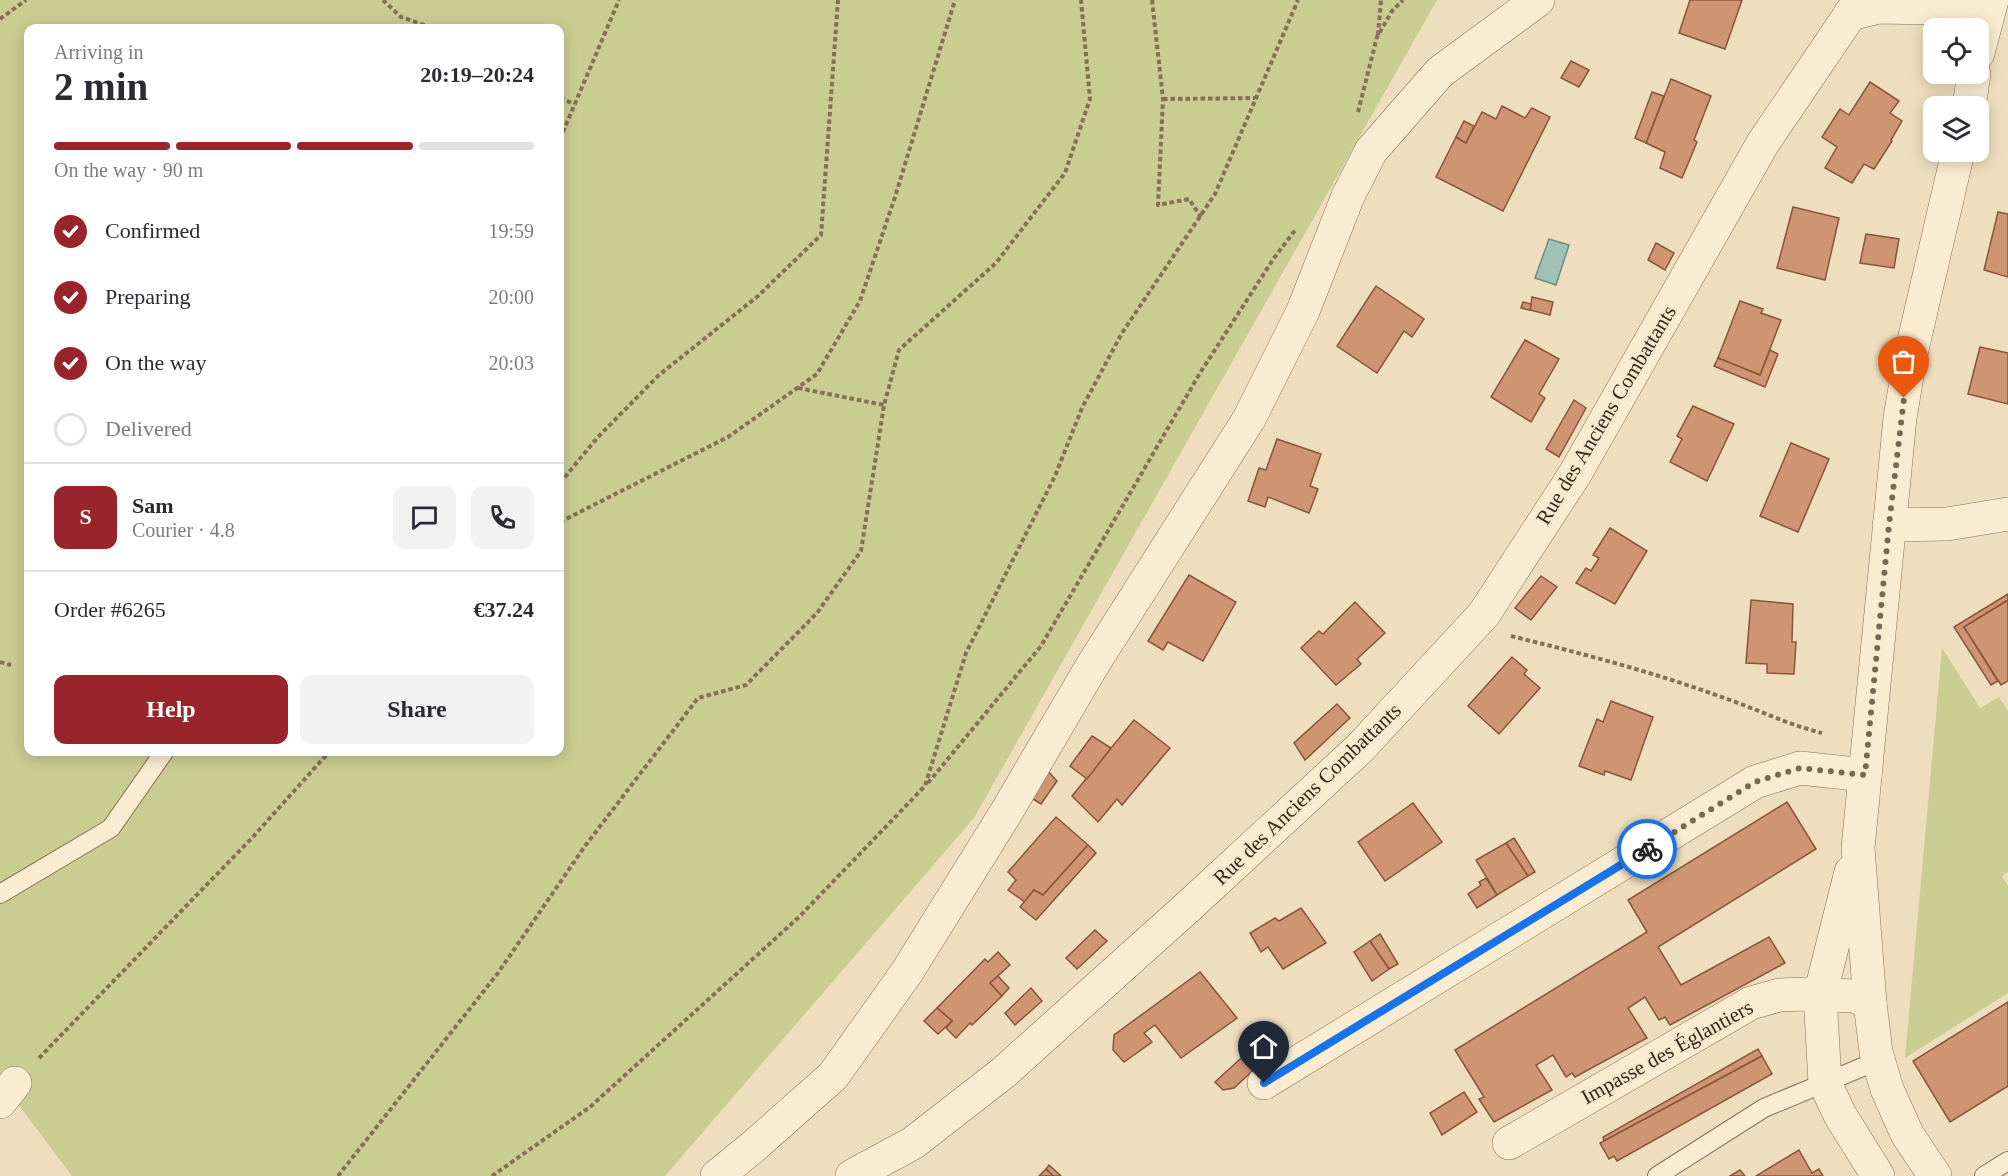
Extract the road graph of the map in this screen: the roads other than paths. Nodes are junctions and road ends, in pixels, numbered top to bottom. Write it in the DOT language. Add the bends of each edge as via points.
graph roads {
  1 [pos="1538,0"];
  2 [pos="1990,0"];
  3 [pos="1855,7"];
  4 [pos="1935,12"];
  5 [pos="1986,18"];
  6 [pos="1956,162"];
  7 [pos="2008,514"];
  8 [pos="1889,525"];
  9 [pos="161,756"];
  10 [pos="1867,760"];
  11 [pos="1858,848"];
  12 [pos="0,894"];
  13 [pos="1820,995"];
  14 [pos="1870,1003"];
  15 [pos="1876,1052"];
  16 [pos="1264,1083"];
  17 [pos="1825,1083"];
  18 [pos="1509,1143"];
  19 [pos="2008,1161"];
  20 [pos="717,1176"];
  21 [pos="852,1176"];
  22 [pos="1657,1176"];
  23 [pos="1878,1176"];
  24 [pos="1935,1176"];
  25 [pos="1984,1176"];
  1 -- 20 [label="street" via="1440,72 1371,151 1347,196 1303,311 1249,419 1092,666 907,972 833,1076"];
  2 -- 4 [label="street, Rue des Anciens Combattants" via="1974,9"];
  2 -- 5 [label="street"];
  3 -- 4 [label="street, Rue des Anciens Combattants"];
  3 -- 21 [label="street, Rue des Anciens Combattants" via="1763,143 1575,474 1484,614 1360,748 1003,1073 913,1143"];
  6 -- 8 [label="street" via="1910,358"];
  7 -- 8 [label="street" via="1947,524"];
  8 -- 10 [label="street"];
  9 -- 12 [label="lane" via="111,828"];
  10 -- 11 [label="street"];
  10 -- 16 [label="street" via="1800,768 1755,782"];
  11 -- 13 [label="street"];
  11 -- 14 [label="street"];
  13 -- 14 [label="street, Impasse des Églantiers" via="1854,996"];
  13 -- 17 [label="street"];
  13 -- 18 [label="street, Impasse des Églantiers" via="1779,994 1751,1003"];
  14 -- 15 [label="street"];
  15 -- 17 [label="lane" via="1865,1066"];
  15 -- 24 [label="street" via="1907,1134"];
  17 -- 22 [label="lane" via="1764,1108"];
  17 -- 23 [label="street"];
  19 -- 25 [label="lane"];
}
